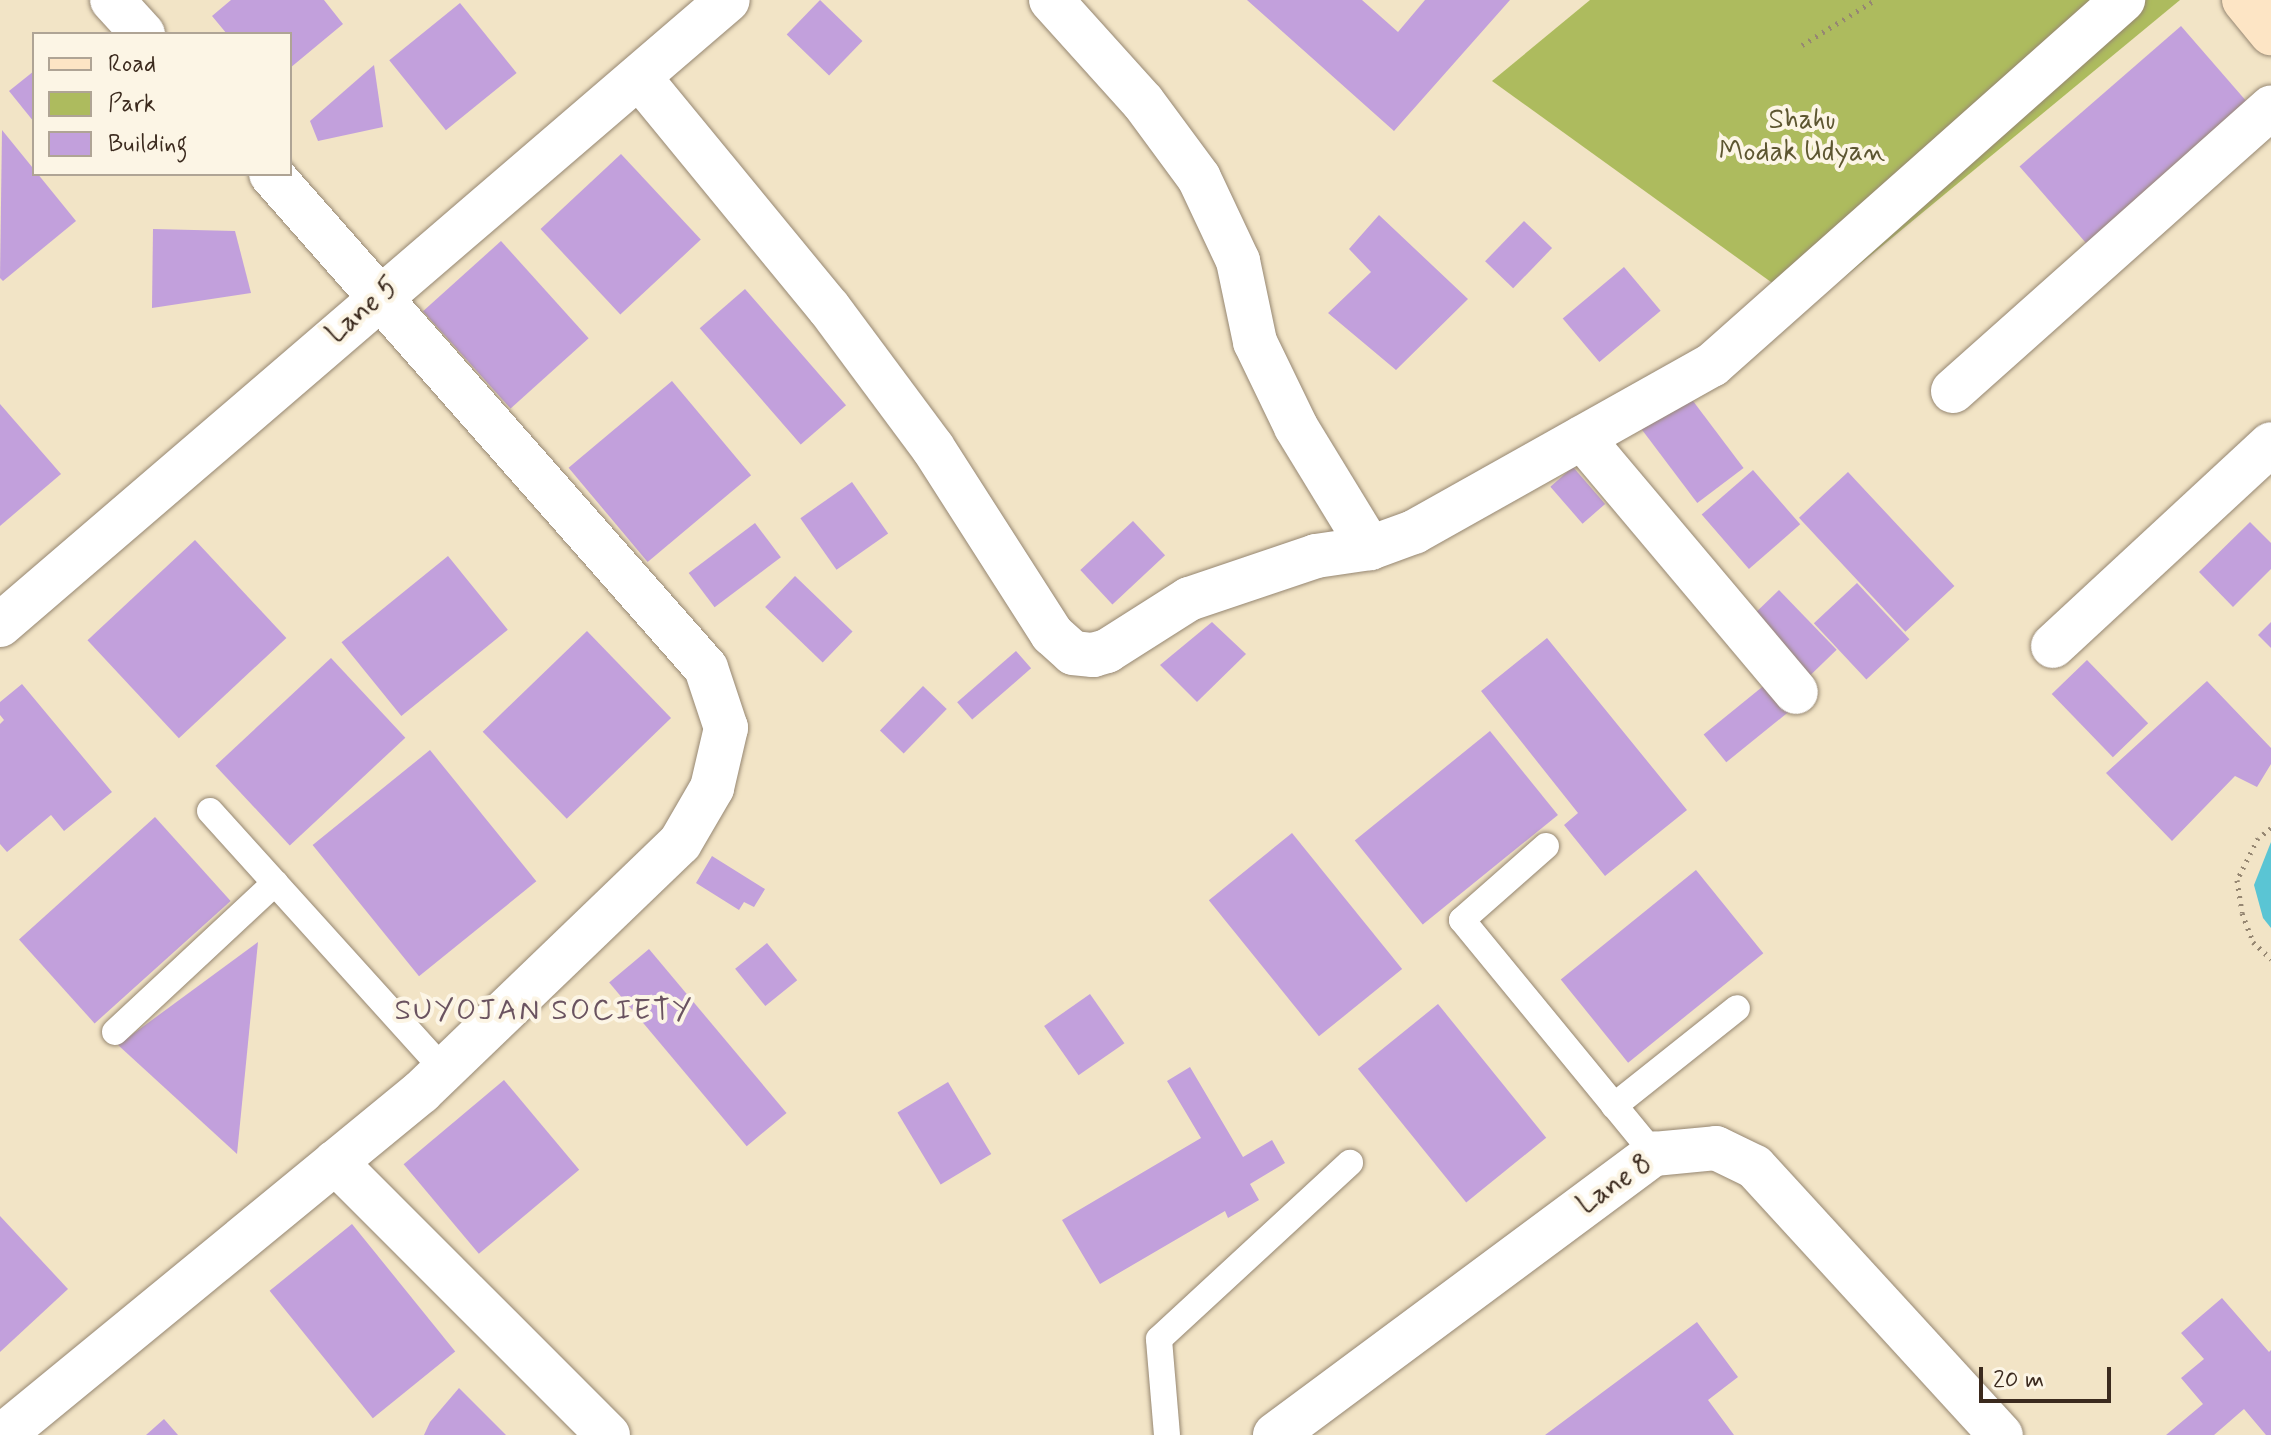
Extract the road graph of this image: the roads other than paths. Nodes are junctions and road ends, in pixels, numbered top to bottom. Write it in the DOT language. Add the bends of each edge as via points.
graph roads {
  1 [pos="112,0"];
  2 [pos="728,0"];
  3 [pos="1051,0"];
  4 [pos="2123,0"];
  5 [pos="2244,0"];
  6 [pos="141,32"];
  7 [pos="2271,33"];
  8 [pos="639,77"];
  9 [pos="2271,108"];
  10 [pos="273,176"];
  11 [pos="381,295"];
  12 [pos="1953,391"];
  13 [pos="1582,438"];
  14 [pos="2271,444"];
  15 [pos="1370,548"];
  16 [pos="0,625"];
  17 [pos="2053,646"];
  18 [pos="1796,692"];
  19 [pos="210,811"];
  20 [pos="1546,846"];
  21 [pos="275,883"];
  22 [pos="1737,1008"];
  23 [pos="115,1032"];
  24 [pos="444,1070"];
  25 [pos="1614,1106"];
  26 [pos="1654,1154"];
  27 [pos="335,1162"];
  28 [pos="1350,1163"];
  29 [pos="3,1435"];
  30 [pos="608,1435"];
  31 [pos="1167,1435"];
  32 [pos="1275,1435"];
  33 [pos="2001,1435"];
  1 -- 6 [label="street"];
  2 -- 8 [label="street, Lane 5"];
  3 -- 15 [label="street" via="1143,102 1199,178 1238,261 1255,342 1296,427"];
  4 -- 13 [label="street" via="1712,365"];
  5 -- 7 [label="main road"];
  8 -- 11 [label="street, Lane 5"];
  8 -- 15 [label="street" via="829,308 933,448 1052,634 1073,653 1107,651 1189,599 1316,556"];
  9 -- 12 [label="street"];
  10 -- 11 [label="street"];
  11 -- 16 [label="street, Lane 5"];
  11 -- 24 [label="street" via="706,668 726,728 712,788 680,843"];
  13 -- 15 [label="street" via="1414,532"];
  13 -- 18 [label="street"];
  14 -- 17 [label="street"];
  19 -- 21 [label="lane"];
  20 -- 25 [label="lane" via="1462,920"];
  21 -- 23 [label="lane"];
  21 -- 24 [label="lane"];
  22 -- 25 [label="lane"];
  24 -- 27 [label="street"];
  25 -- 26 [label="lane"];
  26 -- 32 [label="street, Lane 8"];
  26 -- 33 [label="street, Lane 8" via="1716,1148 1755,1167"];
  27 -- 29 [label="street"];
  27 -- 30 [label="street"];
  28 -- 31 [label="lane" via="1159,1339"];
}
